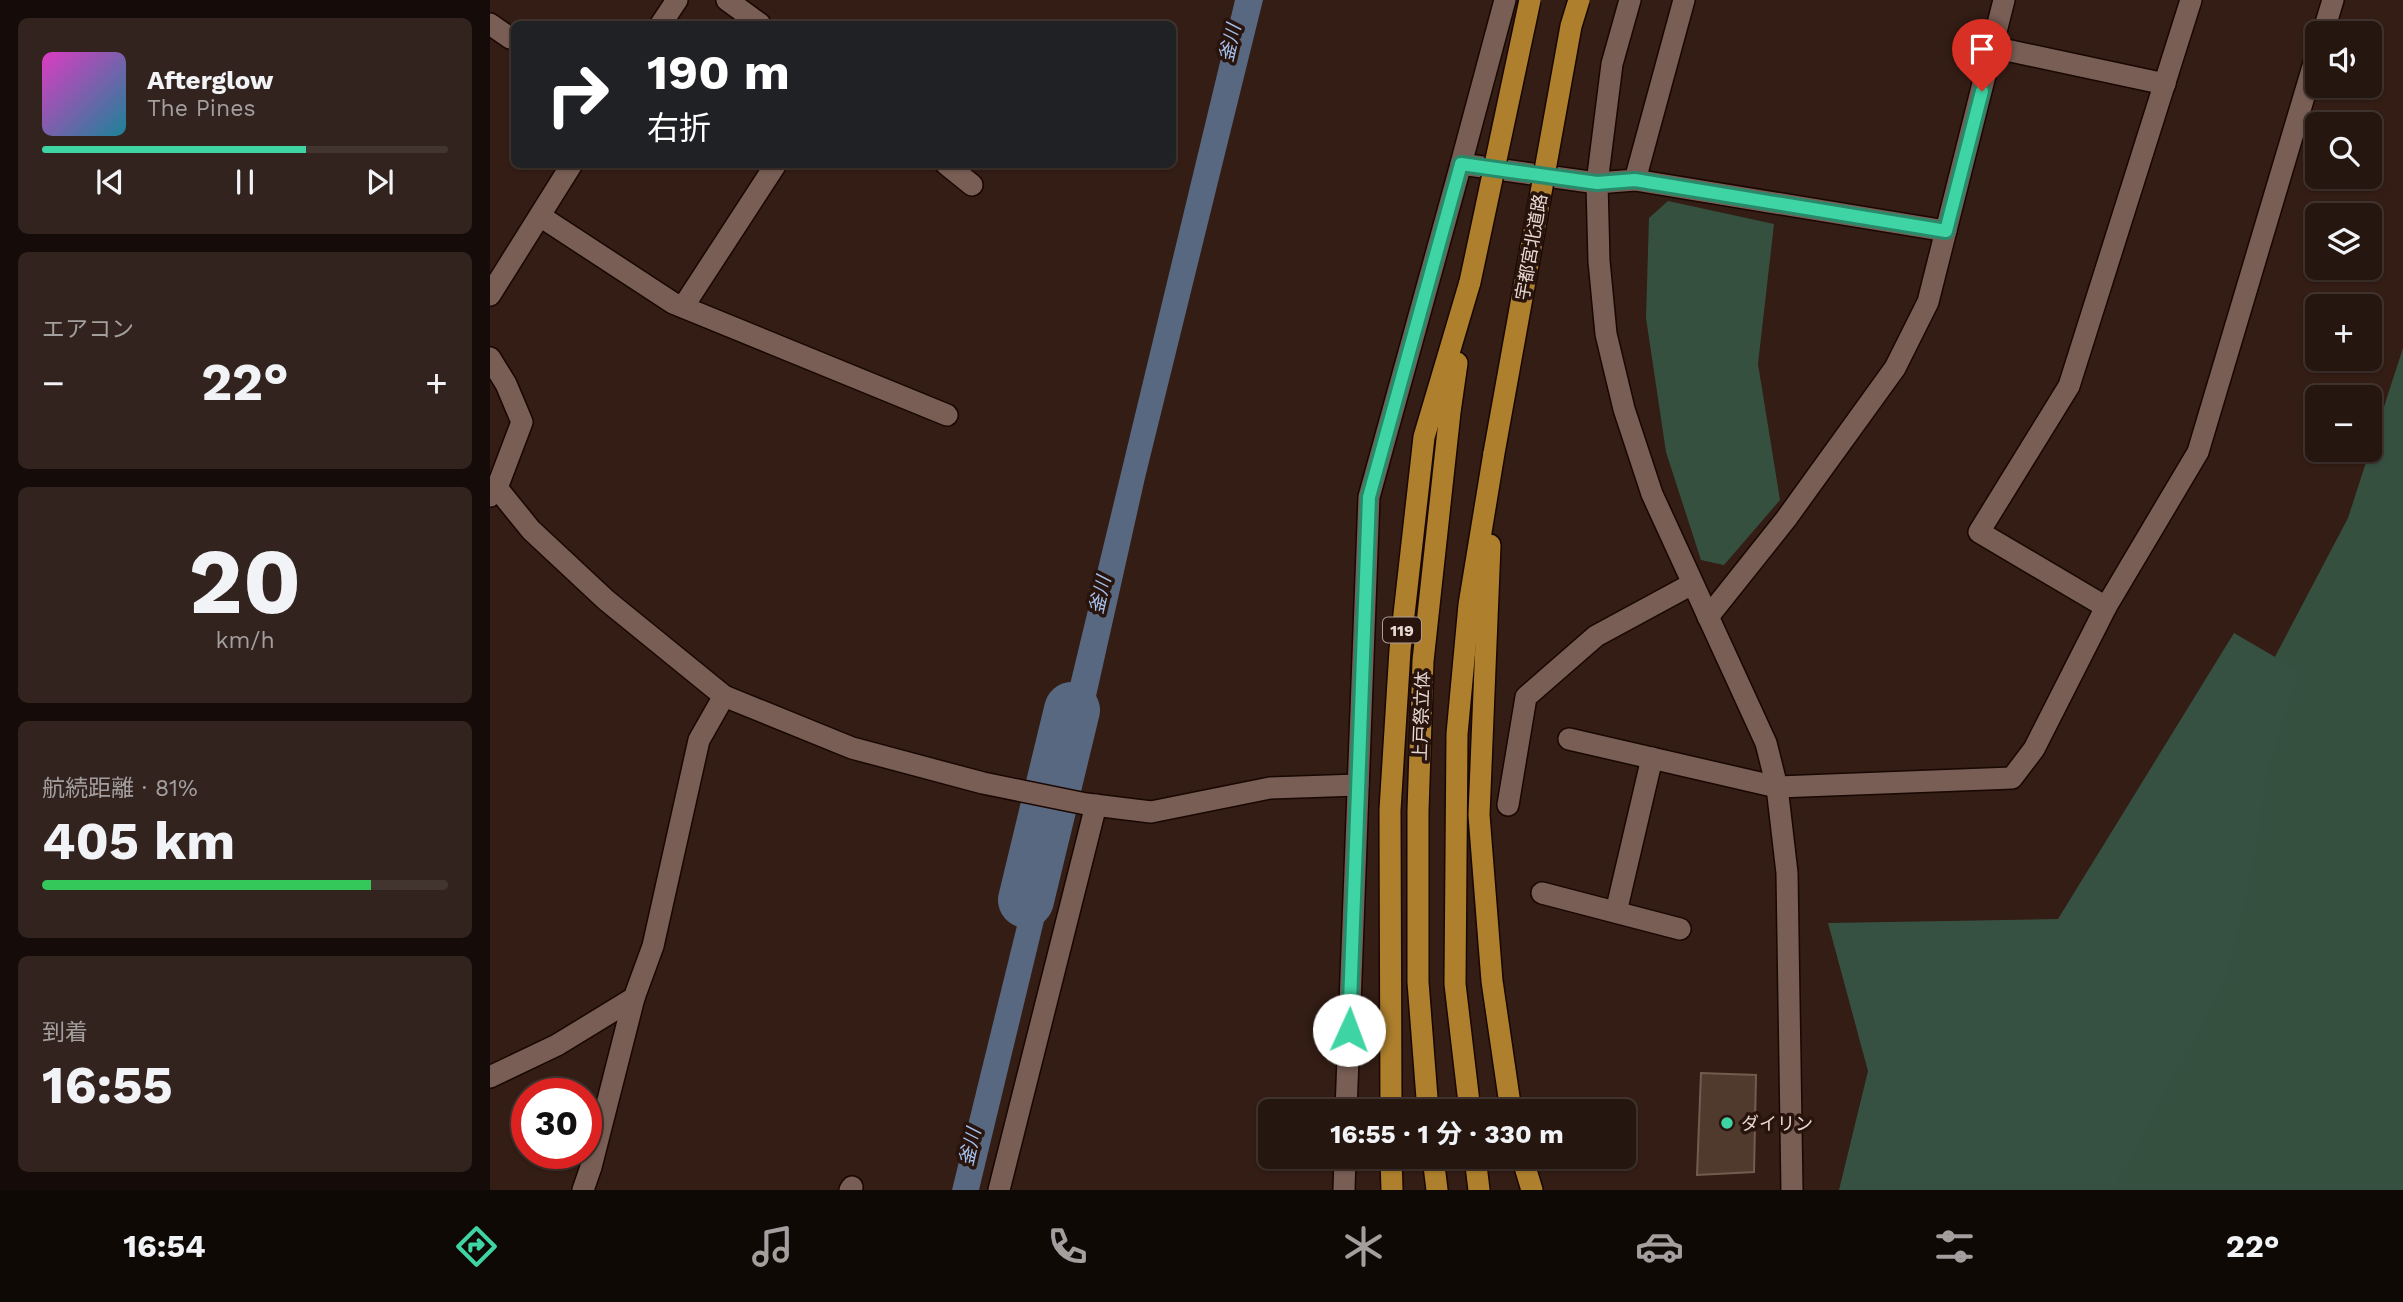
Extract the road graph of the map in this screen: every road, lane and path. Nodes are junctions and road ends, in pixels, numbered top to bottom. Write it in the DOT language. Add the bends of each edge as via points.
graph roads {
  1 [pos="677,0"];
  2 [pos="727,0"];
  3 [pos="1505,0"];
  4 [pos="1530,0"];
  5 [pos="1579,0"];
  6 [pos="1630,0"];
  7 [pos="1684,0"];
  8 [pos="2004,0"];
  9 [pos="2191,0"];
  10 [pos="2333,0"];
  11 [pos="663,21"];
  12 [pos="756,21"];
  13 [pos="2327,21"];
  14 [pos="490,24"];
  15 [pos="510,38"];
  16 [pos="1992,47"];
  17 [pos="2165,83"];
  18 [pos="2305,93"];
  19 [pos="1461,164"];
  20 [pos="569,168"];
  21 [pos="773,168"];
  22 [pos="951,168"];
  23 [pos="1635,180"];
  24 [pos="1597,183"];
  25 [pos="972,185"];
  26 [pos="540,215"];
  27 [pos="1946,231"];
  28 [pos="1469,282"];
  29 [pos="490,295"];
  30 [pos="683,307"];
  31 [pos="490,358"];
  32 [pos="947,415"];
  33 [pos="1494,453"];
  34 [pos="494,492"];
  35 [pos="1692,584"];
  36 [pos="2106,607"];
  37 [pos="1708,617"];
  38 [pos="724,696"];
  39 [pos="1569,739"];
  40 [pos="1652,758"];
  41 [pos="1358,785"];
  42 [pos="1777,787"];
  43 [pos="1091,805"];
  44 [pos="1508,805"];
  45 [pos="1542,893"];
  46 [pos="1616,912"];
  47 [pos="1680,929"];
  48 [pos="634,998"];
  49 [pos="490,1077"];
  50 [pos="1346,1099"];
  51 [pos="1391,1099"];
  52 [pos="1427,1099"];
  53 [pos="1469,1099"];
  54 [pos="1509,1099"];
  55 [pos="1344,1169"];
  56 [pos="1391,1169"];
  57 [pos="1434,1169"];
  58 [pos="1476,1169"];
  59 [pos="1526,1169"];
  60 [pos="583,1190"];
  61 [pos="999,1190"];
  62 [pos="1343,1190"];
  63 [pos="1392,1190"];
  64 [pos="1437,1190"];
  65 [pos="1479,1190"];
  66 [pos="1532,1190"];
  67 [pos="1791,1190"];
  1 -- 11 [label="street"];
  2 -- 12 [label="street"];
  3 -- 19 [label="street"];
  4 -- 28 [label="highway, 119, bridge"];
  5 -- 33 [label="highway, 宇都宮北道路, bridge"];
  6 -- 24 [label="street" via="1612,64"];
  7 -- 23 [label="street"];
  8 -- 16 [label="street"];
  9 -- 17 [label="street"];
  10 -- 13 [label="street"];
  14 -- 15 [label="street"];
  16 -- 17 [label="street"];
  16 -- 27 [label="street"];
  17 -- 36 [label="street" via="2068,386 1979,532"];
  18 -- 36 [label="street" via="2199,452"];
  19 -- 24 [label="street"];
  19 -- 41 [label="street" via="1369,497"];
  20 -- 26 [label="street"];
  21 -- 30 [label="street"];
  22 -- 25 [label="street"];
  23 -- 24 [label="street"];
  23 -- 27 [label="street"];
  24 -- 35 [label="street" via="1606,334 1652,494"];
  26 -- 29 [label="street"];
  26 -- 30 [label="street"];
  27 -- 37 [label="street" via="1928,302 1895,368 1786,519"];
  28 -- 51 [label="highway, 119" via="1424,437 1401,637 1390,810"];
  28 -- 52 [label="highway, 上戸祭立体 / 119" via="1423,662 1418,982"];
  30 -- 32 [label="street"];
  31 -- 34 [label="street" via="522,422"];
  33 -- 53 [label="highway, 上戸祭立体" via="1469,605 1457,734 1455,984"];
  33 -- 54 [label="highway" via="1479,815 1492,981"];
  34 -- 38 [label="street" via="606,600"];
  35 -- 37 [label="street"];
  35 -- 44 [label="street" via="1596,636 1526,697"];
  36 -- 42 [label="street" via="2056,709 2012,778"];
  37 -- 42 [label="street" via="1766,743"];
  38 -- 43 [label="street" via="852,748 983,783"];
  38 -- 48 [label="street" via="699,740 653,946"];
  39 -- 40 [label="street"];
  40 -- 42 [label="street"];
  40 -- 46 [label="street"];
  41 -- 43 [label="street" via="1270,788 1151,812"];
  41 -- 50 [label="street"];
  42 -- 67 [label="street" via="1787,873"];
  43 -- 61 [label="street"];
  45 -- 46 [label="street"];
  46 -- 47 [label="street"];
  48 -- 49 [label="street" via="557,1045"];
  48 -- 60 [label="street"];
  55 -- 62 [label="street"];
  56 -- 63 [label="highway"];
  57 -- 64 [label="highway"];
  58 -- 65 [label="highway"];
  59 -- 66 [label="highway"];
}
